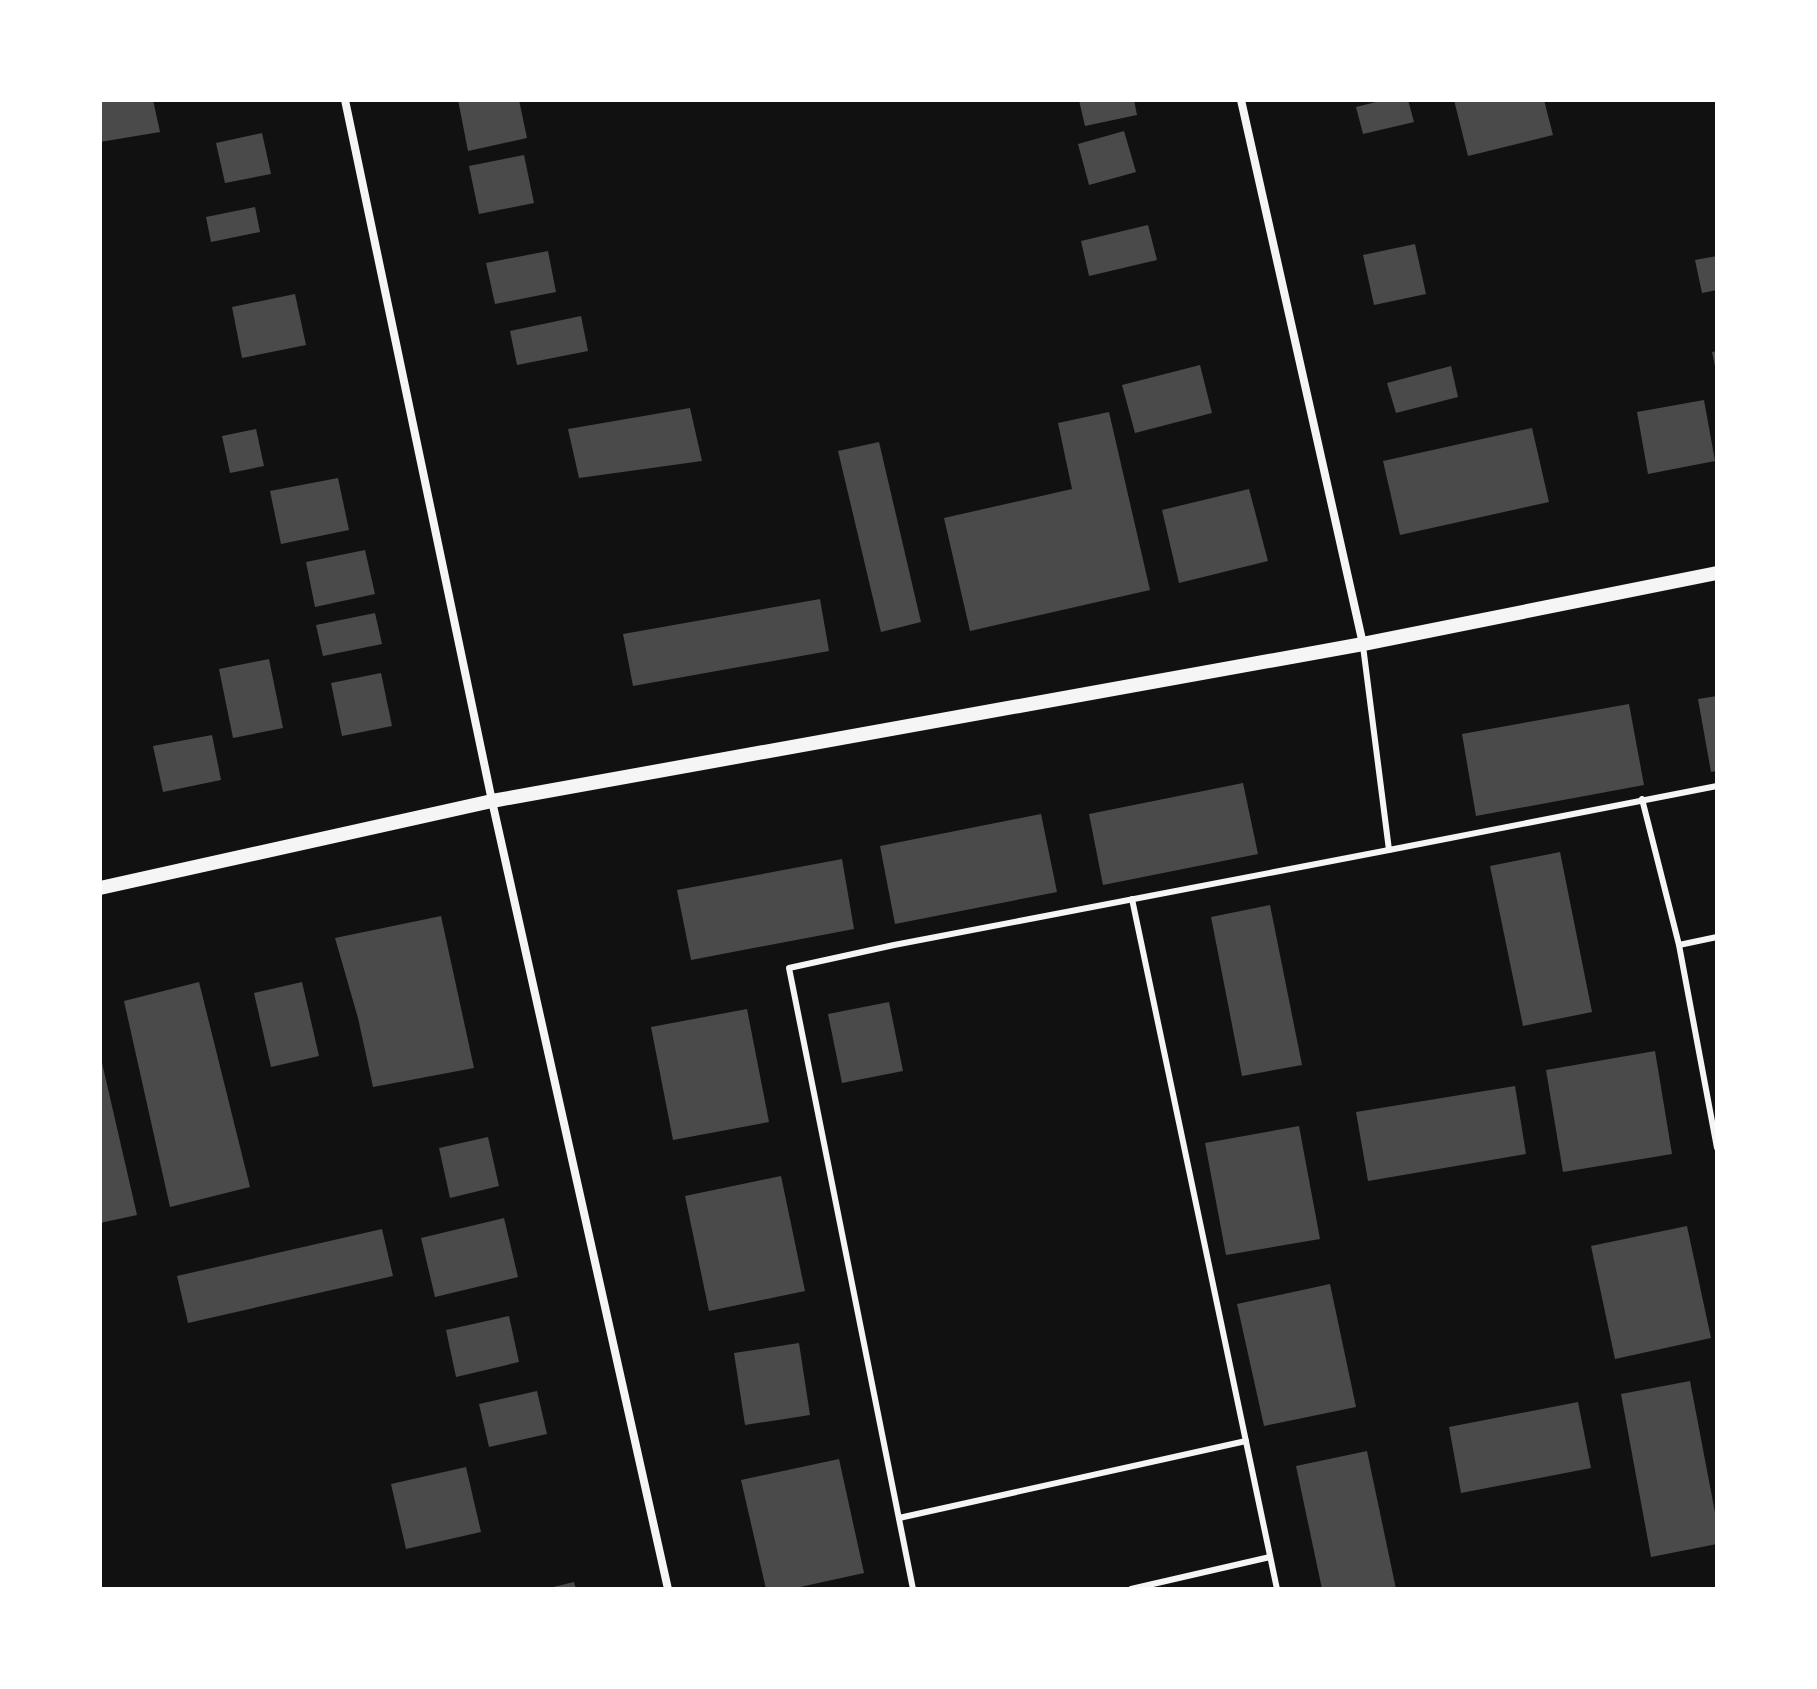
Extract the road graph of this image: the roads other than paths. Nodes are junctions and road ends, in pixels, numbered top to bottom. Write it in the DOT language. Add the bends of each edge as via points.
graph roads {
  1 [pos="345,100"];
  2 [pos="1241,100"];
  3 [pos="1717,573"];
  4 [pos="1363,644"];
  5 [pos="1717,786"];
  6 [pos="1642,799"];
  7 [pos="492,801"];
  8 [pos="1389,850"];
  9 [pos="100,888"];
  10 [pos="1132,899"];
  11 [pos="1717,937"];
  12 [pos="1679,945"];
  13 [pos="1717,1148"];
  14 [pos="1246,1441"];
  15 [pos="899,1518"];
  16 [pos="1270,1557"];
  17 [pos="668,1589"];
  18 [pos="913,1589"];
  19 [pos="1131,1589"];
  20 [pos="1277,1589"];
  1 -- 7 [label="street"];
  2 -- 4 [label="street"];
  3 -- 4 [label="street"];
  4 -- 7 [label="street"];
  4 -- 8 [label="lane"];
  5 -- 6 [label="lane"];
  6 -- 8 [label="lane"];
  6 -- 12 [label="lane"];
  7 -- 9 [label="street"];
  7 -- 17 [label="street"];
  8 -- 10 [label="lane"];
  10 -- 14 [label="lane"];
  10 -- 15 [label="lane" via="789,968"];
  11 -- 12 [label="lane"];
  12 -- 13 [label="lane"];
  14 -- 15 [label="lane"];
  14 -- 16 [label="lane"];
  15 -- 18 [label="lane"];
  16 -- 19 [label="lane"];
  16 -- 20 [label="lane"];
}
